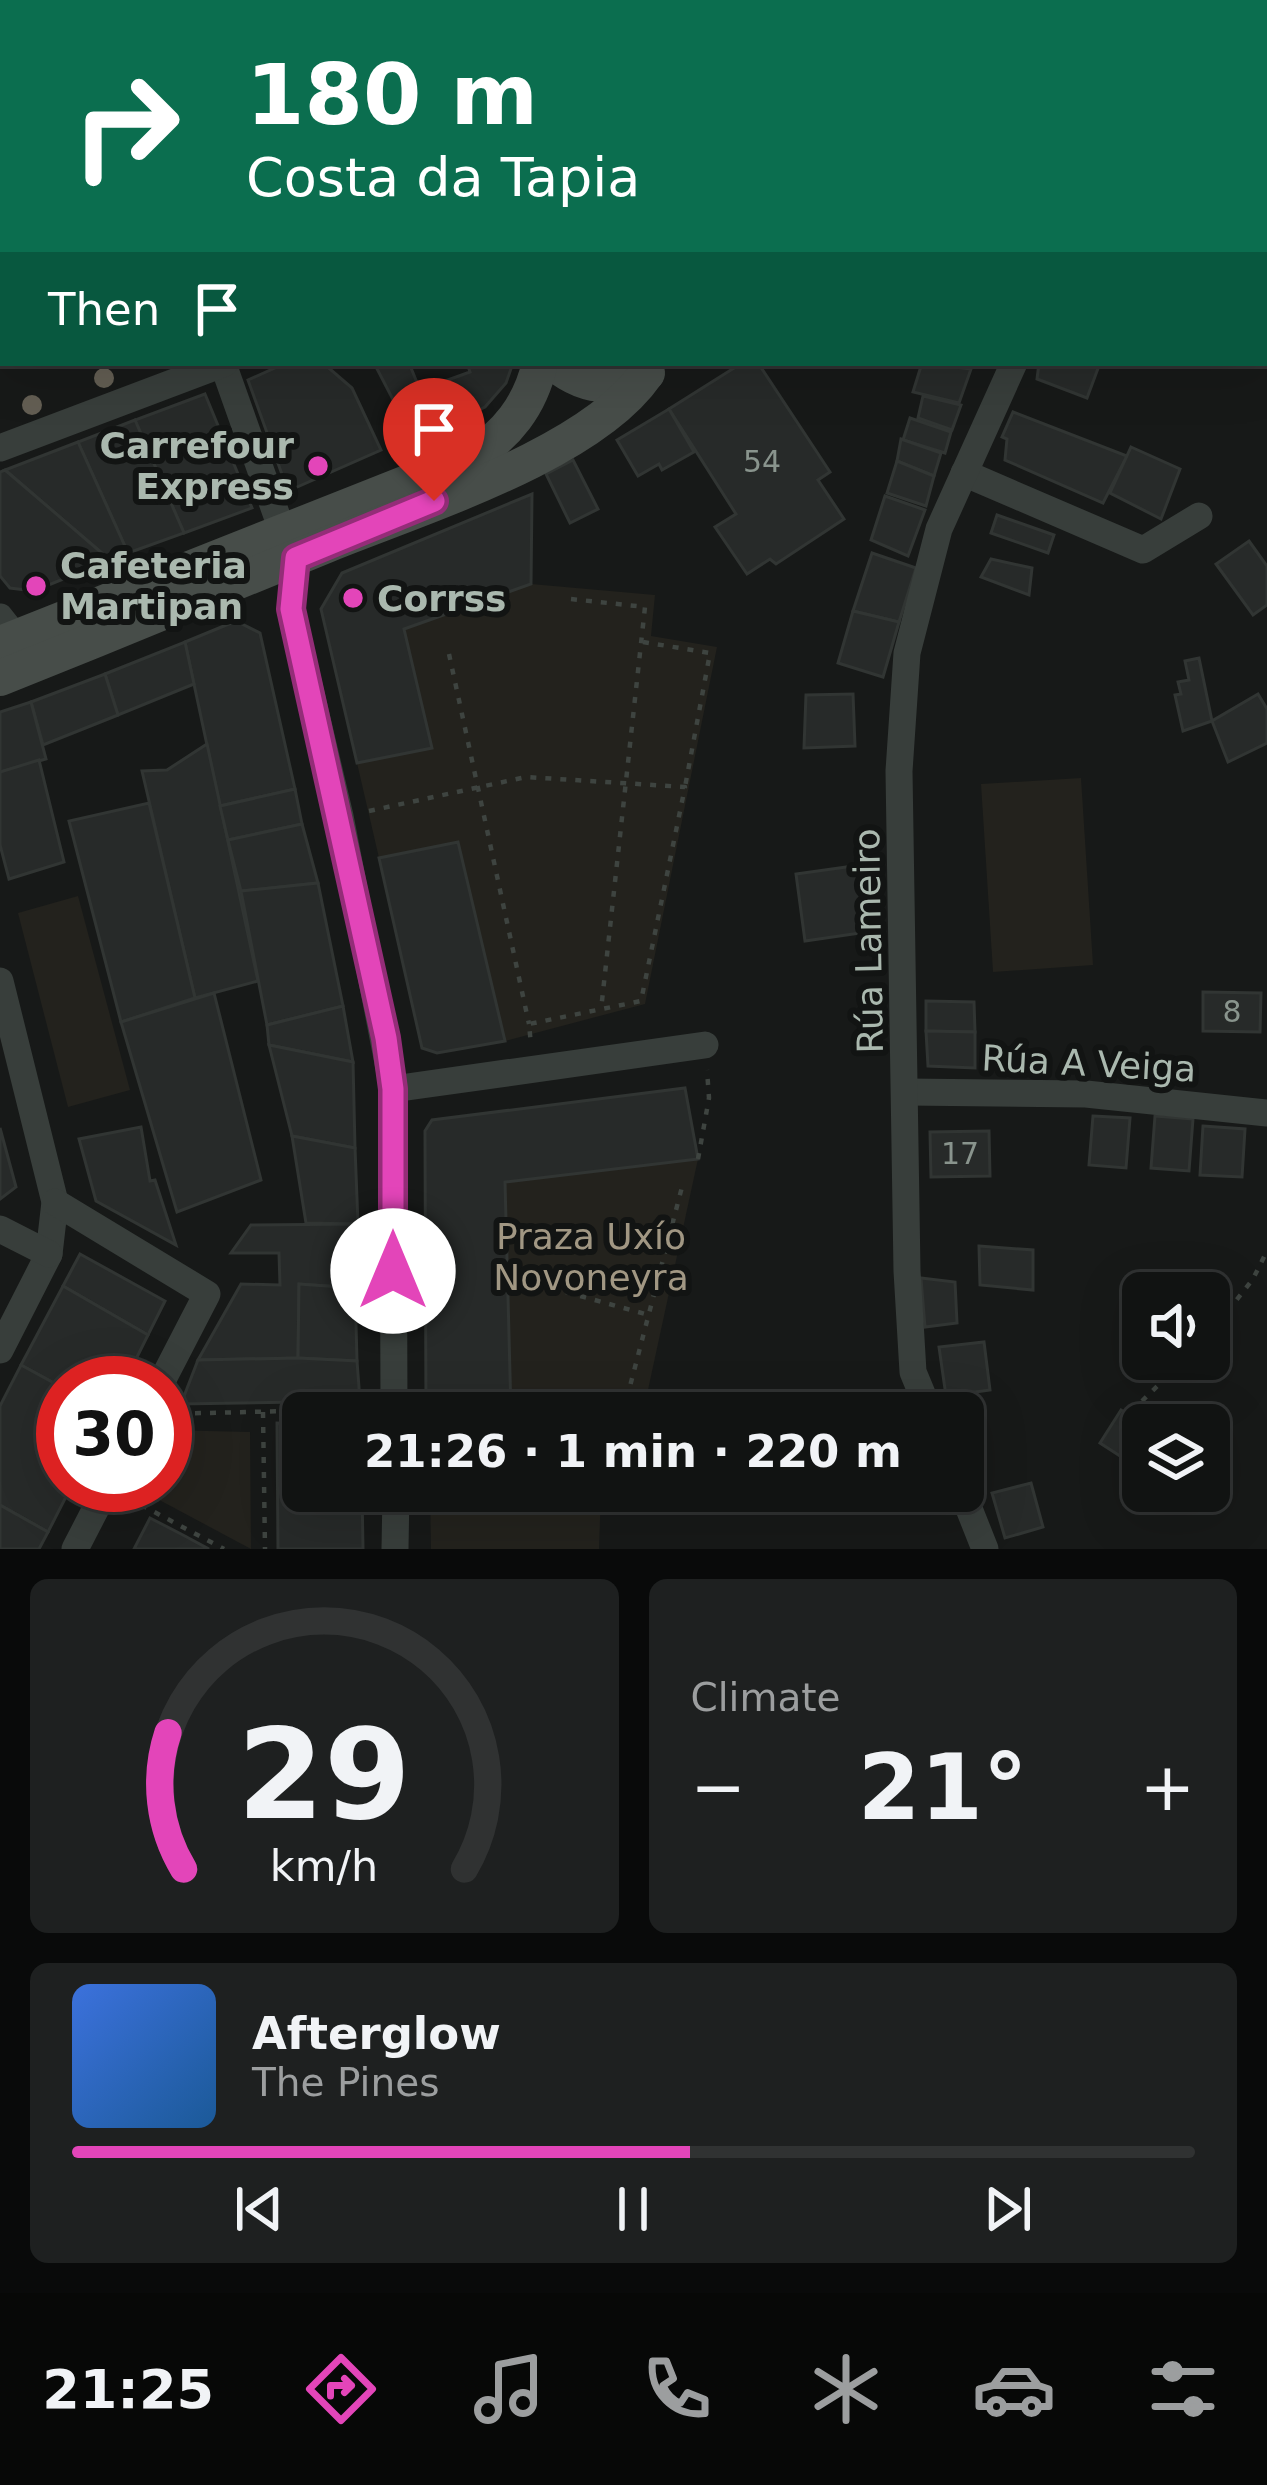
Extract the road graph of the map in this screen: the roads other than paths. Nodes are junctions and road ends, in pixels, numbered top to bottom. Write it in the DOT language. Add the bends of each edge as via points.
graph roads {
  1 [pos="216,366"];
  2 [pos="225,366"];
  3 [pos="539,366"];
  4 [pos="558,366"];
  5 [pos="1013,366"];
  6 [pos="652,369"];
  7 [pos="0,448"];
  8 [pos="964,473"];
  9 [pos="1199,516"];
  10 [pos="290,545"];
  11 [pos="4,640"];
  12 [pos="0,678"];
  13 [pos="0,981"];
  14 [pos="705,1045"];
  15 [pos="393,1089"];
  16 [pos="907,1092"];
  17 [pos="1267,1113"];
  18 [pos="55,1202"];
  19 [pos="0,1229"];
  20 [pos="49,1254"];
  21 [pos="0,1350"];
  22 [pos="175,1356"];
  23 [pos="394,1392"];
  24 [pos="921,1392"];
  25 [pos="101,1512"];
  26 [pos="395,1512"];
  27 [pos="971,1512"];
  28 [pos="75,1549"];
  29 [pos="394,1549"];
  30 [pos="986,1549"];
  1 -- 7 [label="street"];
  2 -- 10 [label="street"];
  3 -- 10 [label="main road" via="503,438"];
  4 -- 6 [label="main road" via="609,386"];
  5 -- 8 [label="street, Rúa Lameiro"];
  6 -- 10 [label="main road" via="629,399 578,436"];
  8 -- 9 [label="street" via="1143,550"];
  8 -- 16 [label="street, Rúa Lameiro" via="939,529 907,653 899,772"];
  10 -- 11 [label="main road"];
  10 -- 12 [label="main road"];
  10 -- 15 [label="street" via="291,609"];
  13 -- 18 [label="street"];
  14 -- 15 [label="street"];
  15 -- 23 [label="street"];
  16 -- 17 [label="street, Rúa A Veiga" via="1086,1094"];
  16 -- 24 [label="street, Rúa Lameiro" via="913,1372"];
  18 -- 20 [label="street"];
  18 -- 22 [label="street" via="207,1294"];
  19 -- 20 [label="street"];
  20 -- 21 [label="street"];
  25 -- 28 [label="street"];
  26 -- 29 [label="street"];
  27 -- 30 [label="street"];
}
